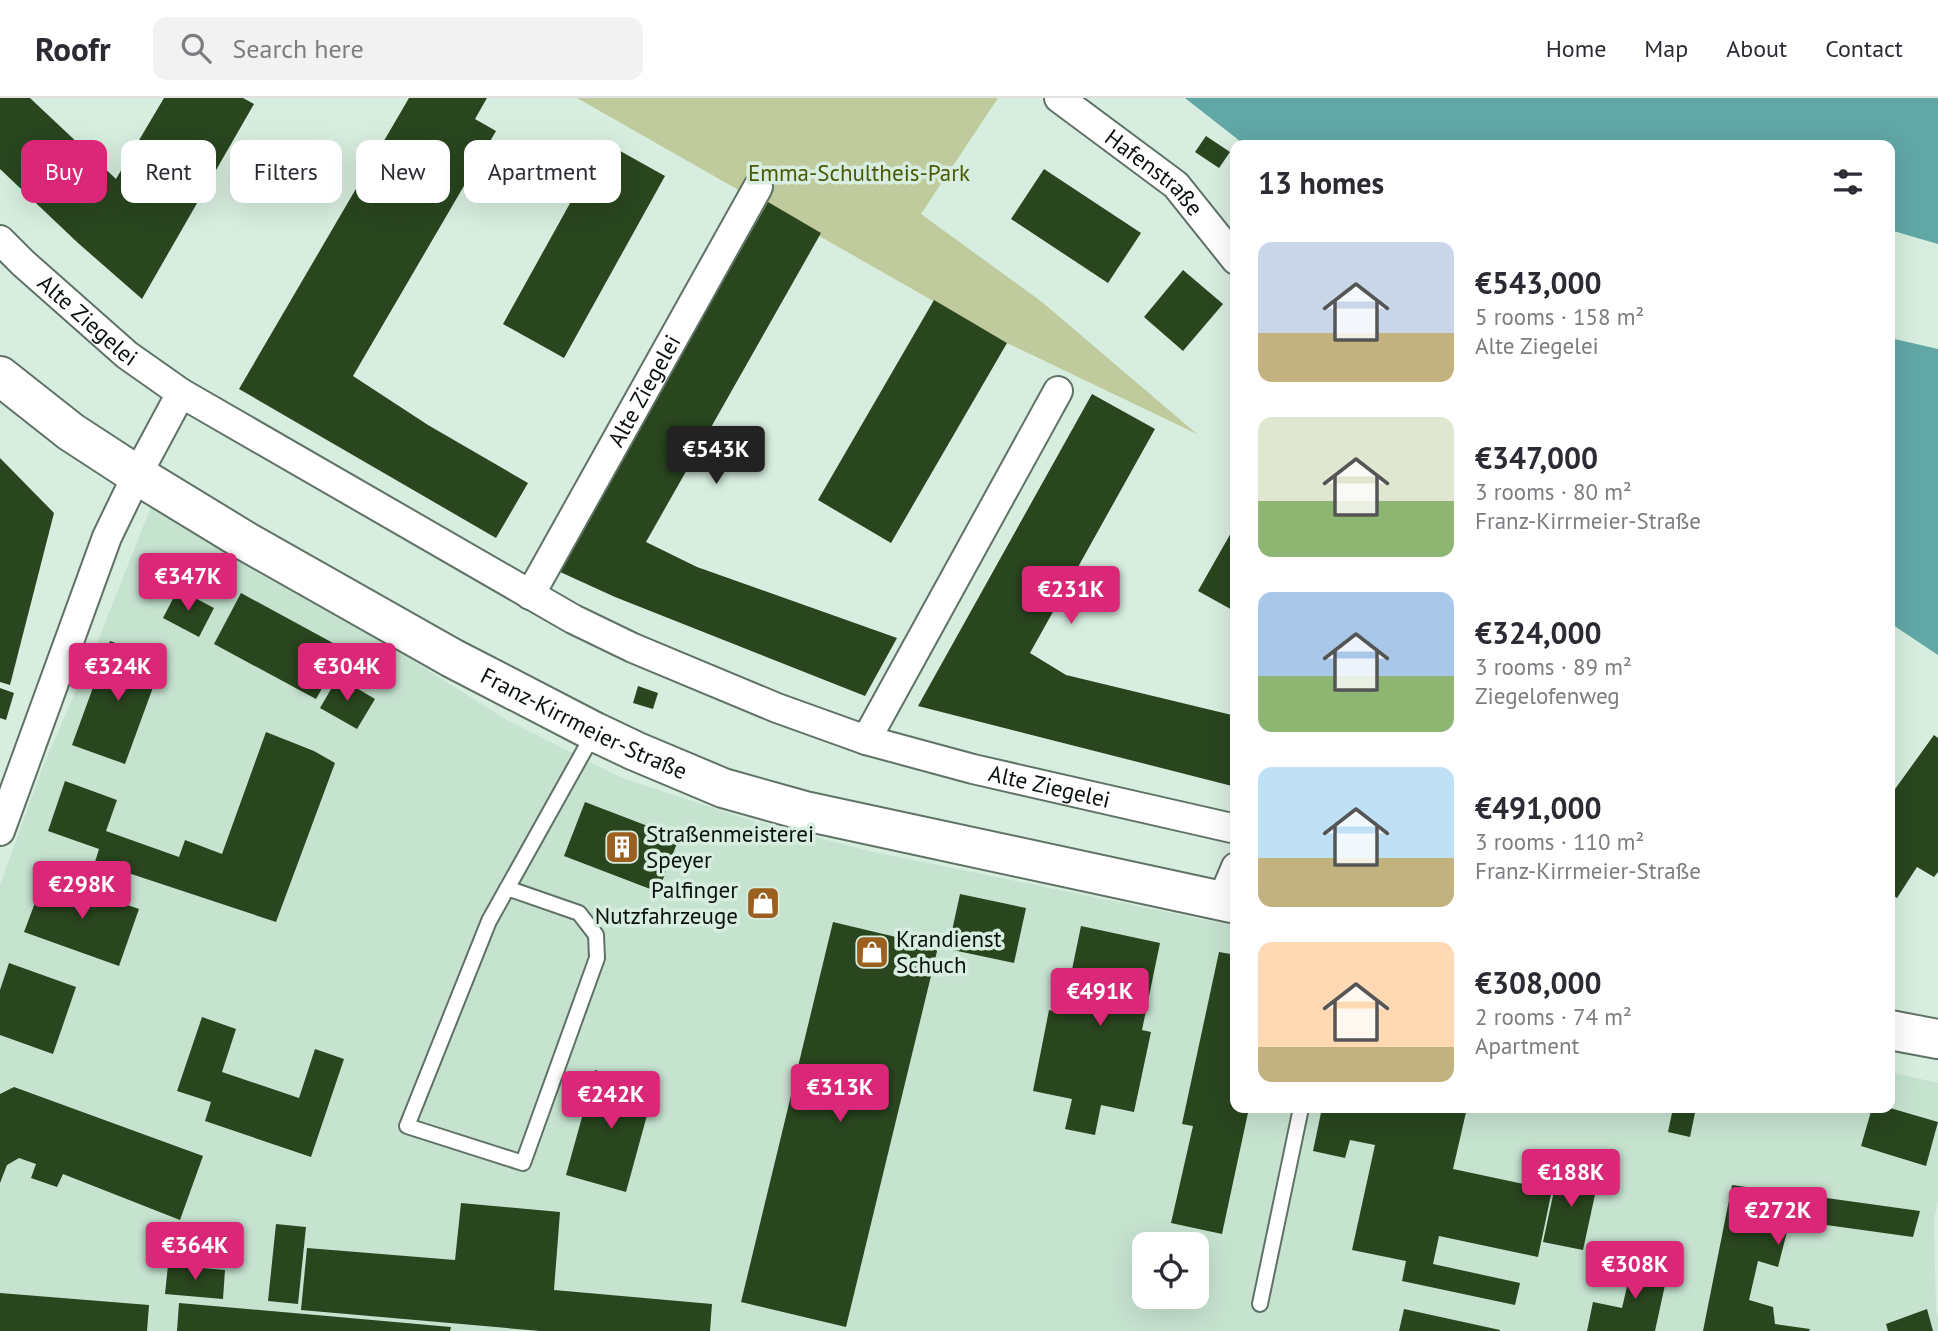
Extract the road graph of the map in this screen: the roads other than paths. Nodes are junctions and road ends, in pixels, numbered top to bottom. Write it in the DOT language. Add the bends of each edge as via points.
graph roads {
  1 [pos="1059,98"];
  2 [pos="758,187"];
  3 [pos="0,240"];
  4 [pos="1230,252"];
  5 [pos="0,376"];
  6 [pos="1058,391"];
  7 [pos="181,393"];
  8 [pos="137,475"];
  9 [pos="530,595"];
  10 [pos="595,732"];
  11 [pos="866,740"];
  12 [pos="1230,828"];
  13 [pos="0,831"];
  14 [pos="507,888"];
  15 [pos="1230,890"];
  16 [pos="1895,1031"];
  17 [pos="1938,1039"];
  18 [pos="1300,1113"];
  19 [pos="1261,1304"];
  1 -- 4 [label="street, Hafenstraße" via="1176,185"];
  2 -- 9 [label="street, Alte Ziegelei"];
  3 -- 7 [label="street, Alte Ziegelei" via="127,355"];
  5 -- 8 [label="street, Franz-Kirrmeier-Straße" via="71,432"];
  6 -- 11 [label="street"];
  7 -- 8 [label="street"];
  7 -- 9 [label="street, Alte Ziegelei"];
  8 -- 10 [label="street, Franz-Kirrmeier-Straße" via="452,658"];
  8 -- 13 [label="street" via="103,548"];
  9 -- 11 [label="street, Alte Ziegelei" via="633,648"];
  10 -- 14 [label="lane"];
  10 -- 15 [label="street, Franz-Kirrmeier-Straße" via="723,788 805,811"];
  11 -- 12 [label="street, Alte Ziegelei"];
  14 -- 14 [label="lane" via="489,921 408,1126 523,1163 597,958 596,934 579,912"];
  16 -- 17 [label="street"];
  18 -- 19 [label="lane"];
}
